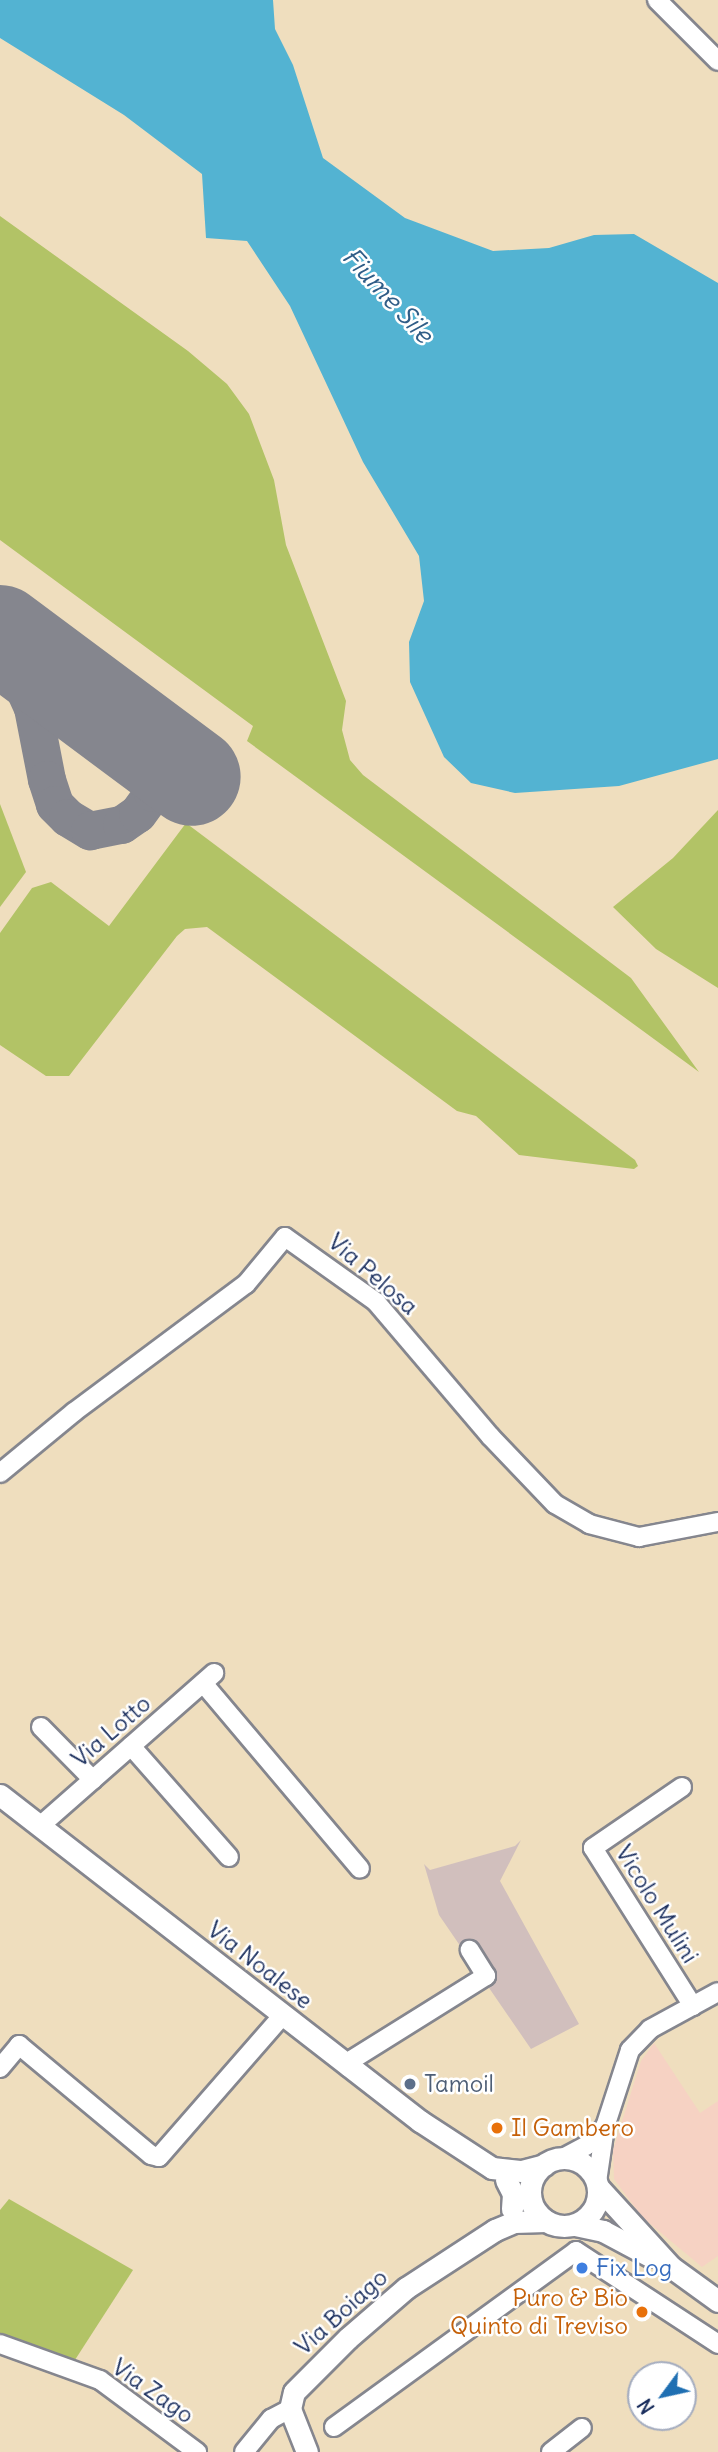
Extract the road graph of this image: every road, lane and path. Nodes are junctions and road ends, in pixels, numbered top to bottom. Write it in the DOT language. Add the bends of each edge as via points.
graph roads {
  1 [pos="657,0"];
  2 [pos="718,61"];
  3 [pos="0,1473"];
  4 [pos="718,1522"];
  5 [pos="41,1727"];
  6 [pos="131,1746"];
  7 [pos="93,1780"];
  8 [pos="682,1787"];
  9 [pos="0,1795"];
  10 [pos="40,1826"];
  11 [pos="229,1857"];
  12 [pos="360,1869"];
  13 [pos="470,1950"];
  14 [pos="718,1992"];
  15 [pos="693,2006"];
  16 [pos="282,2016"];
  17 [pos="348,2067"];
  18 [pos="0,2068"];
  19 [pos="605,2127"];
  20 [pos="553,2162"];
  21 [pos="499,2174"];
  22 [pos="597,2184"];
  23 [pos="530,2193"];
  24 [pos="512,2210"];
  25 [pos="546,2221"];
  26 [pos="575,2225"];
  27 [pos="495,2230"];
  28 [pos="671,2267"];
  29 [pos="718,2301"];
  30 [pos="0,2344"];
  31 [pos="718,2344"];
  32 [pos="290,2409"];
  33 [pos="334,2427"];
  34 [pos="582,2428"];
  35 [pos="197,2452"];
  36 [pos="244,2452"];
  37 [pos="307,2452"];
  38 [pos="551,2452"];
  1 -- 2 [label="street"];
  3 -- 4 [label="street, Via Pelosa" via="246,1284 285,1237 376,1302 490,1436 555,1504 589,1524 639,1536"];
  5 -- 7 [label="street"];
  6 -- 7 [label="street, Via Lotto"];
  6 -- 11 [label="street"];
  6 -- 12 [label="street, Via Lotto" via="208,1678"];
  7 -- 10 [label="street, Via Lotto"];
  8 -- 15 [label="street, Vicolo Mulini" via="593,1847"];
  9 -- 10 [label="main road, Via Noalese"];
  10 -- 16 [label="main road, Via Noalese"];
  13 -- 17 [label="street" via="486,1976 353,2059"];
  14 -- 15 [label="street"];
  15 -- 19 [label="street" via="650,2029 634,2045"];
  16 -- 17 [label="main road, Via Noalese"];
  16 -- 18 [label="street" via="159,2157 19,2045"];
  17 -- 21 [label="main road, Via Noalese"];
  19 -- 20 [label="street" via="586,2146"];
  19 -- 22 [label="street"];
  20 -- 21 [label="main road"];
  20 -- 22 [label="main road" via="580,2162"];
  20 -- 23 [label="main road" via="535,2174"];
  21 -- 23 [label="main road, Via Noalese"];
  21 -- 24 [label="main road" via="513,2194"];
  22 -- 26 [label="main road" via="594,2210"];
  22 -- 28 [label="main road"];
  23 -- 24 [label="main road, Via Boiago"];
  23 -- 25 [label="main road" via="535,2210"];
  24 -- 27 [label="main road, Via Boiago"];
  25 -- 26 [label="main road"];
  25 -- 27 [label="main road, Via Boiago" via="514,2222"];
  26 -- 28 [label="main road" via="603,2231"];
  27 -- 32 [label="main road, Via Boiago" via="372,2315 294,2392"];
  28 -- 29 [label="main road"];
  30 -- 35 [label="street, Via Zago" via="108,2385"];
  31 -- 33 [label="street" via="576,2252"];
  32 -- 36 [label="street, Via Boiago" via="271,2419"];
  32 -- 37 [label="main road"];
  34 -- 38 [label="street"];
}
